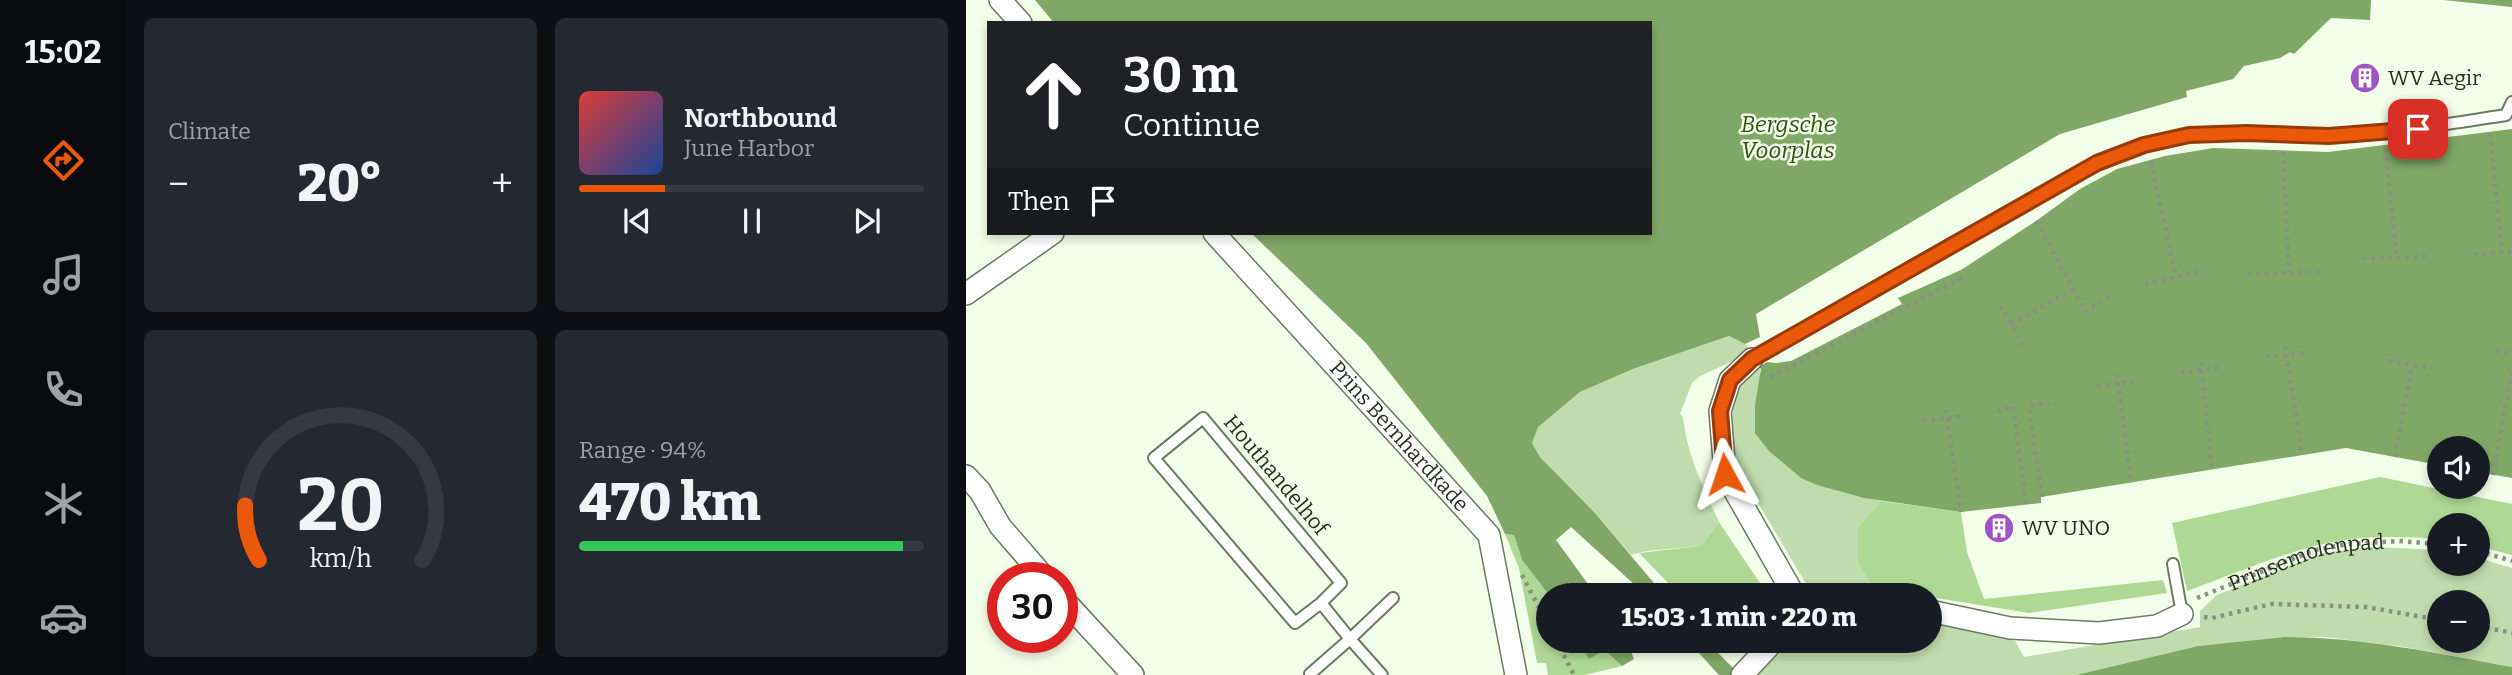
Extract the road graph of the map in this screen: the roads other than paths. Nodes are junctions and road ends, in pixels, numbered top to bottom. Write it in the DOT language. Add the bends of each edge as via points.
graph roads {
  1 [pos="1000,0"];
  2 [pos="1019,21"];
  3 [pos="2512,102"];
  4 [pos="1050,235"];
  5 [pos="1216,235"];
  6 [pos="966,294"];
  7 [pos="1759,354"];
  8 [pos="966,476"];
  9 [pos="1031,562"];
  10 [pos="2174,564"];
  11 [pos="1787,583"];
  12 [pos="1393,598"];
  13 [pos="1321,603"];
  14 [pos="1942,614"];
  15 [pos="2182,614"];
  16 [pos="1078,615"];
  17 [pos="1350,639"];
  18 [pos="1763,653"];
  19 [pos="1310,674"];
  20 [pos="1133,675"];
  21 [pos="1382,675"];
  22 [pos="1516,675"];
  23 [pos="1742,675"];
  1 -- 2 [label="street"];
  3 -- 7 [label="lane" via="2506,115 2418,129 2329,136 2189,135 2144,145 2097,163"];
  4 -- 6 [label="street"];
  5 -- 22 [label="street, Prins Bernhardkade" via="1489,535"];
  7 -- 11 [label="street" via="1730,380 1720,411 1725,474"];
  8 -- 9 [label="street"];
  10 -- 15 [label="lane"];
  12 -- 17 [label="lane"];
  13 -- 13 [label="lane, Houthandelhof" via="1295,623 1154,458 1203,418 1341,583"];
  13 -- 17 [label="lane"];
  14 -- 15 [label="street" via="2010,628 2099,633 2157,626"];
  16 -- 20 [label="street"];
  17 -- 19 [label="lane"];
  17 -- 21 [label="lane"];
  18 -- 23 [label="street"];
}
